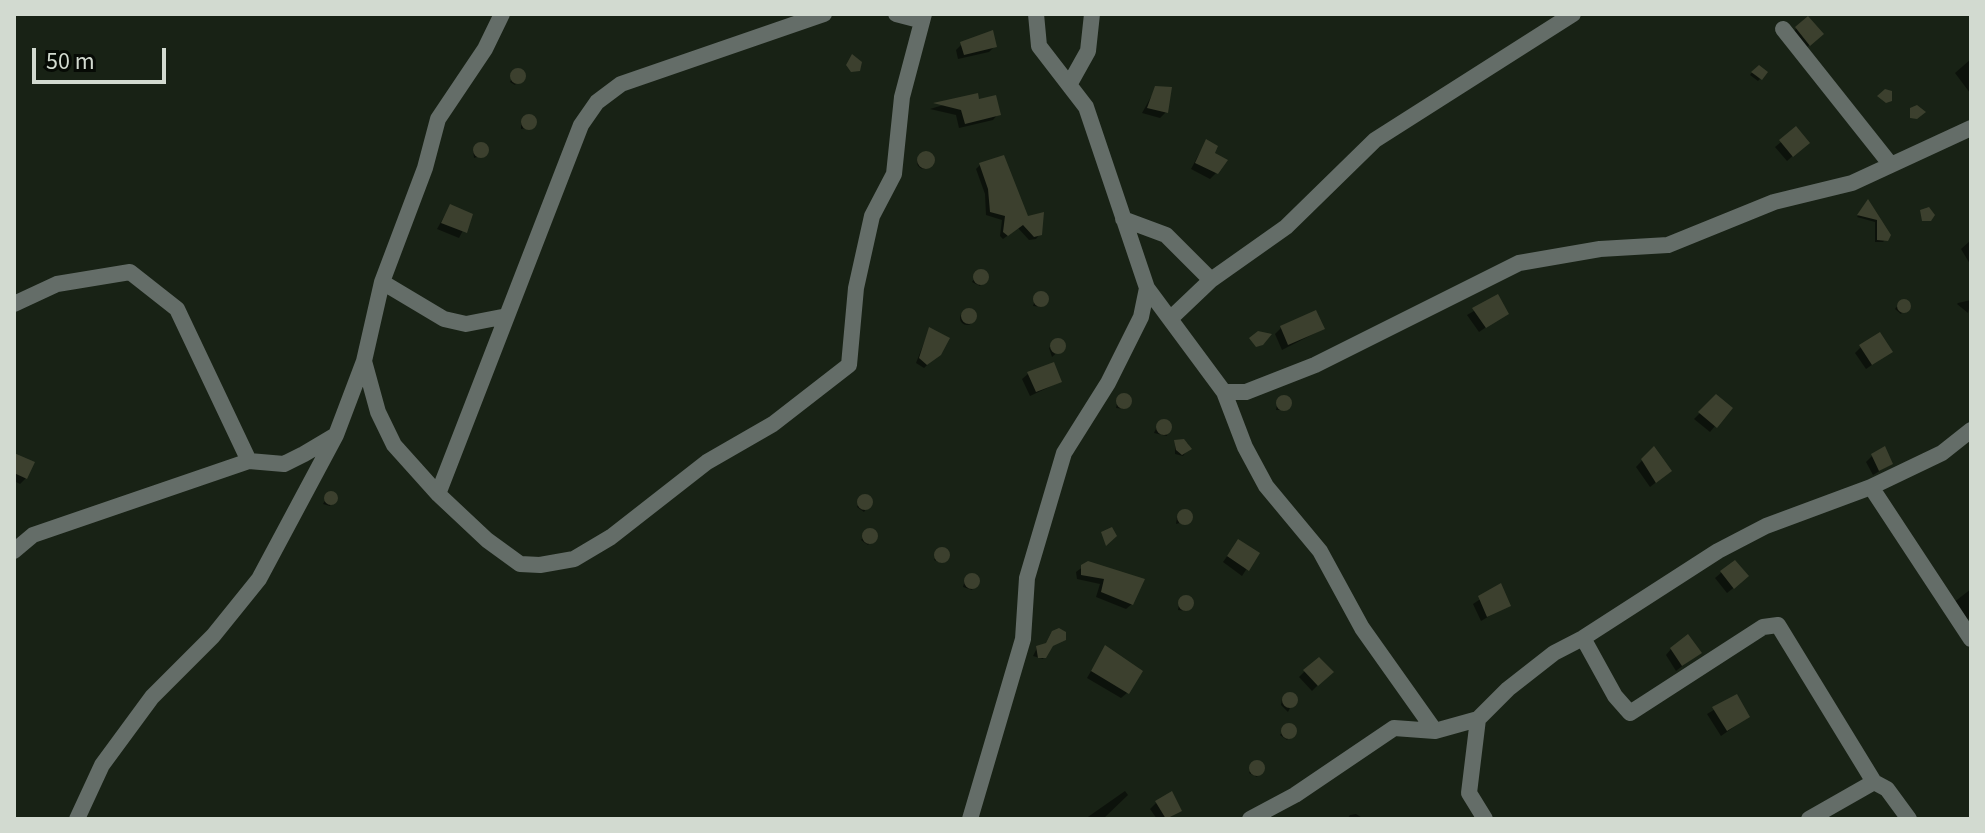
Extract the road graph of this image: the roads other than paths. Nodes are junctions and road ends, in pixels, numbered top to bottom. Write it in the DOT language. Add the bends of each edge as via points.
graph roads {
  1 [pos="502,14"];
  2 [pos="824,14"];
  3 [pos="896,14"];
  4 [pos="1036,14"];
  5 [pos="1092,14"];
  6 [pos="1573,14"];
  7 [pos="922,17"];
  8 [pos="1783,29"];
  9 [pos="1069,85"];
  10 [pos="1971,128"];
  11 [pos="1891,165"];
  12 [pos="1123,219"];
  13 [pos="1211,280"];
  14 [pos="382,282"];
  15 [pos="1147,288"];
  16 [pos="14,304"];
  17 [pos="507,316"];
  18 [pos="1170,319"];
  19 [pos="364,361"];
  20 [pos="1224,392"];
  21 [pos="1971,430"];
  22 [pos="336,435"];
  23 [pos="249,461"];
  24 [pos="1871,487"];
  25 [pos="438,494"];
  26 [pos="14,551"];
  27 [pos="1583,638"];
  28 [pos="1971,639"];
  29 [pos="1478,719"];
  30 [pos="1435,731"];
  31 [pos="1874,782"];
  32 [pos="77,819"];
  33 [pos="970,819"];
  34 [pos="1250,819"];
  35 [pos="1485,819"];
  36 [pos="1809,819"];
  37 [pos="1909,819"];
  1 -- 14 [label="street" via="438,119"];
  2 -- 17 [label="street" via="621,84 597,102 581,125"];
  3 -- 7 [label="street"];
  4 -- 9 [label="street" via="1039,46"];
  5 -- 9 [label="street" via="1088,51"];
  6 -- 13 [label="street" via="1375,140 1286,227"];
  7 -- 25 [label="street" via="902,97 894,174 872,216 856,288 849,365 773,424 707,462 611,537 574,559 520,564"];
  8 -- 11 [label="street"];
  9 -- 12 [label="street" via="1086,107"];
  10 -- 11 [label="street"];
  11 -- 20 [label="street" via="1852,183 1774,202 1668,245 1600,249 1519,263 1315,365 1246,392"];
  12 -- 13 [label="street" via="1166,235"];
  12 -- 15 [label="street"];
  13 -- 18 [label="street"];
  14 -- 17 [label="street" via="444,319 466,324"];
  14 -- 19 [label="street"];
  15 -- 18 [label="street"];
  15 -- 33 [label="street" via="1141,317 1108,383 1064,453 1027,578 1023,639"];
  16 -- 23 [label="street" via="57,284 130,272 177,309"];
  17 -- 25 [label="street"];
  18 -- 20 [label="street"];
  19 -- 22 [label="street"];
  19 -- 25 [label="street" via="394,445"];
  20 -- 30 [label="street" via="1266,486 1320,551 1362,628"];
  21 -- 24 [label="street" via="1942,453"];
  22 -- 23 [label="street" via="284,464"];
  22 -- 32 [label="street" via="259,579 213,636 152,697 102,765"];
  23 -- 26 [label="street" via="33,535"];
  24 -- 27 [label="street" via="1754,532"];
  24 -- 28 [label="street"];
  27 -- 29 [label="street" via="1554,653"];
  27 -- 31 [label="street" via="1630,713 1763,627 1778,625"];
  29 -- 30 [label="street"];
  29 -- 35 [label="street" via="1469,793"];
  30 -- 34 [label="street" via="1394,728"];
  31 -- 36 [label="street"];
  31 -- 37 [label="street" via="1887,789"];
}
